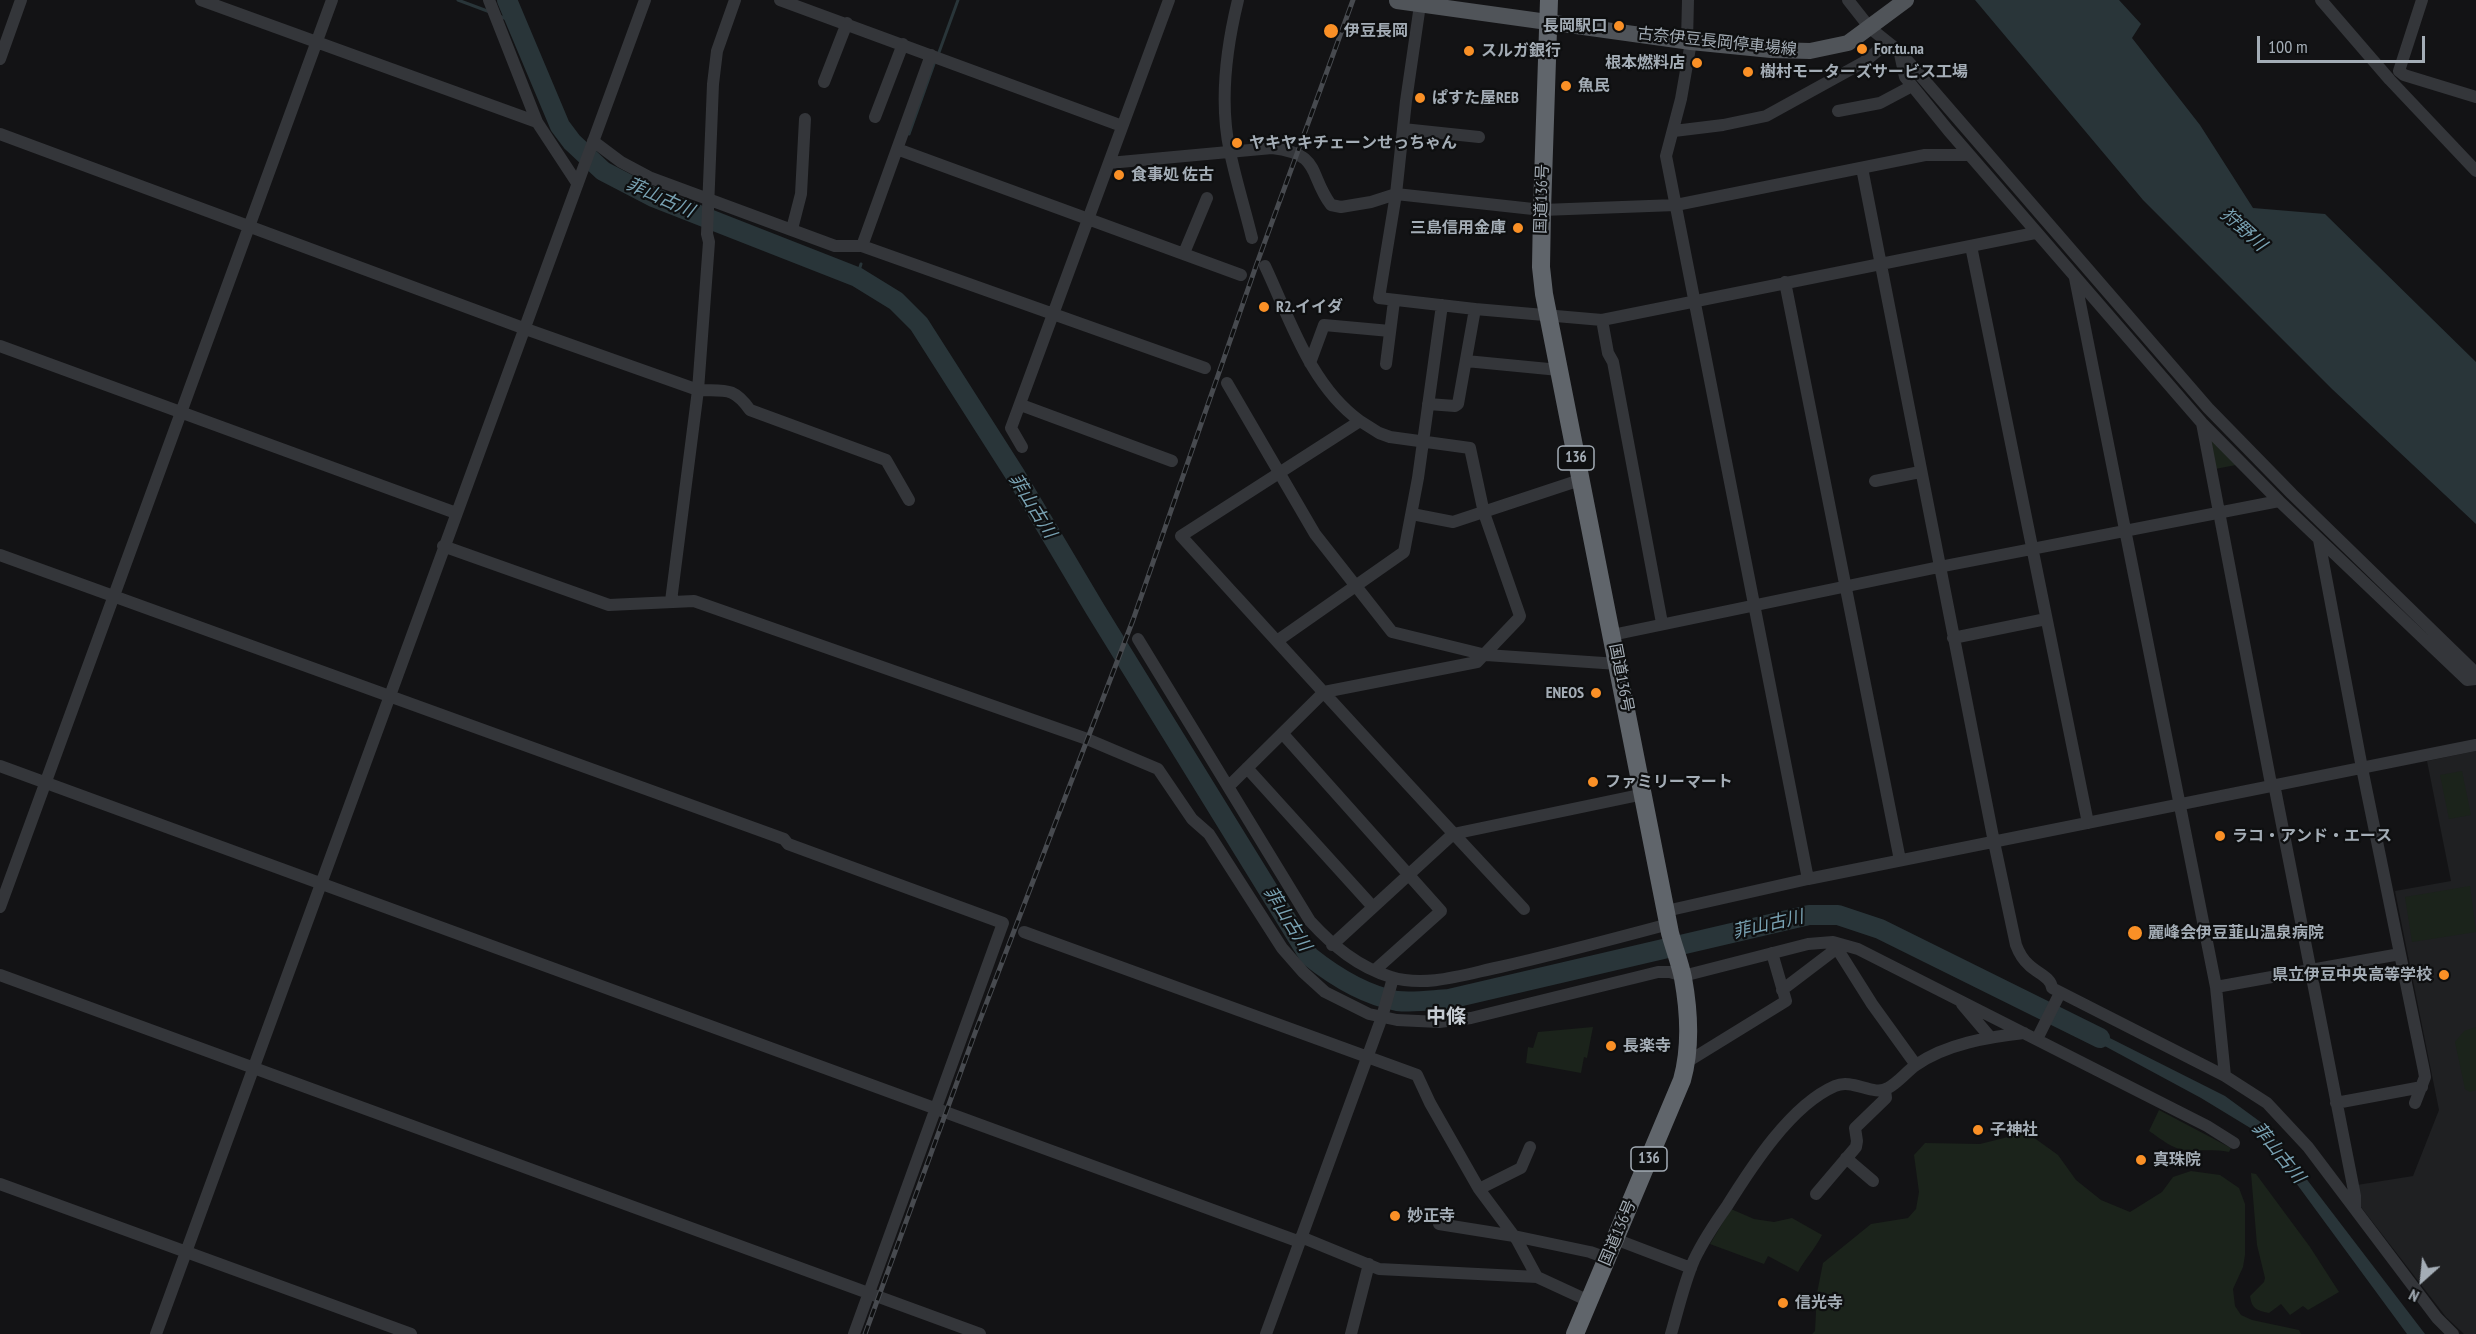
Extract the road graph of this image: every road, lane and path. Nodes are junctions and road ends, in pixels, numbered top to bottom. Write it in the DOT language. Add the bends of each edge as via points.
graph roads {
  1 [pos="21,0"];
  2 [pos="201,0"];
  3 [pos="332,0"];
  4 [pos="489,0"];
  5 [pos="645,0"];
  6 [pos="735,0"];
  7 [pos="780,0"];
  8 [pos="1169,0"];
  9 [pos="1238,0"];
  10 [pos="1550,0"];
  11 [pos="1688,0"];
  12 [pos="1848,0"];
  13 [pos="1906,0"];
  14 [pos="2322,0"];
  15 [pos="2421,0"];
  16 [pos="1397,1"];
  17 [pos="1420,5"];
  18 [pos="1549,22"];
  19 [pos="847,23"];
  20 [pos="1870,28"];
  21 [pos="317,42"];
  22 [pos="1689,42"];
  23 [pos="1887,43"];
  24 [pos="903,44"];
  25 [pos="1900,52"];
  26 [pos="931,55"];
  27 [pos="0,59"];
  28 [pos="824,82"];
  29 [pos="1912,86"];
  30 [pos="2476,97"];
  31 [pos="1838,111"];
  32 [pos="875,117"];
  33 [pos="805,119"];
  34 [pos="537,122"];
  35 [pos="1122,126"];
  36 [pos="1403,129"];
  37 [pos="1674,131"];
  38 [pos="0,134"];
  39 [pos="1479,137"];
  40 [pos="593,144"];
  41 [pos="897,149"];
  42 [pos="1230,151"];
  43 [pos="1969,155"];
  44 [pos="1109,163"];
  45 [pos="1862,168"];
  46 [pos="2476,171"];
  47 [pos="578,180"];
  48 [pos="1396,194"];
  49 [pos="1207,198"];
  50 [pos="709,202"];
  51 [pos="1676,205"];
  52 [pos="1542,210"];
  53 [pos="1089,218"];
  54 [pos="250,227"];
  55 [pos="792,229"];
  56 [pos="2035,233"];
  57 [pos="1252,238"];
  58 [pos="862,246"];
  59 [pos="1971,246"];
  60 [pos="1184,253"];
  61 [pos="1879,264"];
  62 [pos="1265,266"];
  63 [pos="1241,275"];
  64 [pos="2075,277"];
  65 [pos="1785,282"];
  66 [pos="1394,301"];
  67 [pos="1694,301"];
  68 [pos="1442,305"];
  69 [pos="1475,309"];
  70 [pos="1054,313"];
  71 [pos="1548,316"];
  72 [pos="1602,320"];
  73 [pos="523,328"];
  74 [pos="1390,331"];
  75 [pos="0,346"];
  76 [pos="1466,361"];
  77 [pos="1310,363"];
  78 [pos="1386,364"];
  79 [pos="1205,368"];
  80 [pos="1559,370"];
  81 [pos="1227,383"];
  82 [pos="698,390"];
  83 [pos="1428,404"];
  84 [pos="1021,405"];
  85 [pos="181,412"];
  86 [pos="1360,421"];
  87 [pos="2202,423"];
  88 [pos="1422,443"];
  89 [pos="1022,447"];
  90 [pos="1172,461"];
  91 [pos="1280,472"];
  92 [pos="1920,472"];
  93 [pos="1580,480"];
  94 [pos="1875,481"];
  95 [pos="909,500"];
  96 [pos="2279,501"];
  97 [pos="456,513"];
  98 [pos="1484,513"];
  99 [pos="1412,514"];
  100 [pos="2218,514"];
  101 [pos="2124,532"];
  102 [pos="2319,540"];
  103 [pos="444,546"];
  104 [pos="2031,550"];
  105 [pos="0,555"];
  106 [pos="1939,567"];
  107 [pos="1356,585"];
  108 [pos="1846,586"];
  109 [pos="114,596"];
  110 [pos="670,601"];
  111 [pos="1753,605"];
  112 [pos="2046,619"];
  113 [pos="1662,623"];
  114 [pos="1612,635"];
  115 [pos="1953,638"];
  116 [pos="1138,639"];
  117 [pos="1277,641"];
  118 [pos="1486,655"];
  119 [pos="1618,664"];
  120 [pos="2476,673"];
  121 [pos="2476,679"];
  122 [pos="1324,692"];
  123 [pos="389,696"];
  124 [pos="1282,734"];
  125 [pos="2476,745"];
  126 [pos="0,766"];
  127 [pos="1247,768"];
  128 [pos="2362,768"];
  129 [pos="46,783"];
  130 [pos="2273,784"];
  131 [pos="1229,786"];
  132 [pos="1644,794"];
  133 [pos="2179,806"];
  134 [pos="2088,823"];
  135 [pos="1453,834"];
  136 [pos="1994,842"];
  137 [pos="1900,860"];
  138 [pos="1409,874"];
  139 [pos="1808,879"];
  140 [pos="321,883"];
  141 [pos="0,907"];
  142 [pos="1373,907"];
  143 [pos="1524,909"];
  144 [pos="1668,923"];
  145 [pos="1024,932"];
  146 [pos="1332,945"];
  147 [pos="1834,945"];
  148 [pos="1772,953"];
  149 [pos="2400,954"];
  150 [pos="2309,969"];
  151 [pos="1375,970"];
  152 [pos="1680,970"];
  153 [pos="0,975"];
  154 [pos="1393,980"];
  155 [pos="2216,987"];
  156 [pos="1782,990"];
  157 [pos="2060,993"];
  158 [pos="1957,999"];
  159 [pos="1383,1015"];
  160 [pos="2024,1033"];
  161 [pos="1990,1037"];
  162 [pos="2038,1037"];
  163 [pos="1367,1057"];
  164 [pos="1687,1062"];
  165 [pos="1916,1065"];
  166 [pos="253,1069"];
  167 [pos="2225,1076"];
  168 [pos="2422,1087"];
  169 [pos="1885,1090"];
  170 [pos="2336,1103"];
  171 [pos="2415,1103"];
  172 [pos="937,1108"];
  173 [pos="2234,1143"];
  174 [pos="1530,1147"];
  175 [pos="1846,1158"];
  176 [pos="1873,1181"];
  177 [pos="0,1184"];
  178 [pos="1479,1189"];
  179 [pos="1816,1194"];
  180 [pos="2355,1208"];
  181 [pos="1439,1224"];
  182 [pos="1514,1236"];
  183 [pos="1615,1239"];
  184 [pos="1301,1240"];
  185 [pos="186,1251"];
  186 [pos="1607,1258"];
  187 [pos="1369,1264"];
  188 [pos="1691,1268"];
  189 [pos="1537,1277"];
  190 [pos="869,1293"];
  191 [pos="1589,1301"];
  192 [pos="156,1334"];
  193 [pos="411,1334"];
  194 [pos="854,1334"];
  195 [pos="981,1334"];
  196 [pos="1266,1334"];
  197 [pos="1352,1334"];
  198 [pos="1575,1334"];
  199 [pos="1671,1334"];
  200 [pos="2453,1334"];
  1 -- 27 [label="street"];
  2 -- 21 [label="street"];
  3 -- 21 [label="street"];
  4 -- 34 [label="street"];
  5 -- 40 [label="street"];
  6 -- 50 [label="street" via="717,51"];
  7 -- 19 [label="street"];
  8 -- 35 [label="street"];
  9 -- 42 [label="street" via="1228,41 1225,109"];
  10 -- 18 [label="highway, 国道136号 / 136"];
  11 -- 22 [label="street"];
  12 -- 20 [label="street"];
  13 -- 20 [label="main road, 古奈伊豆長岡停車場線"];
  14 -- 46 [label="street" via="2390,80"];
  15 -- 30 [label="street" via="2399,71"];
  16 -- 17 [label="main road, 古奈伊豆長岡停車場線"];
  17 -- 18 [label="main road, 古奈伊豆長岡停車場線"];
  17 -- 36 [label="street"];
  18 -- 22 [label="main road, 古奈伊豆長岡停車場線"];
  18 -- 52 [label="highway, 国道136号 / 136"];
  19 -- 24 [label="street"];
  19 -- 28 [label="street"];
  20 -- 22 [label="main road, 古奈伊豆長岡停車場線" via="1848,43 1810,51"];
  20 -- 23 [label="street"];
  21 -- 34 [label="street"];
  21 -- 54 [label="street"];
  22 -- 37 [label="street"];
  23 -- 25 [label="street"];
  23 -- 37 [label="street" via="1864,62 1766,116"];
  24 -- 26 [label="street"];
  24 -- 32 [label="street"];
  25 -- 29 [label="street" via="1905,77"];
  25 -- 120 [label="street" via="2208,408"];
  26 -- 35 [label="street"];
  26 -- 41 [label="street"];
  29 -- 31 [label="street" via="1880,103"];
  29 -- 43 [label="street"];
  33 -- 55 [label="street" via="801,194"];
  34 -- 47 [label="street"];
  35 -- 44 [label="street"];
  36 -- 39 [label="street"];
  36 -- 48 [label="street"];
  37 -- 51 [label="street" via="1666,156"];
  38 -- 54 [label="street"];
  40 -- 47 [label="street"];
  40 -- 50 [label="street" via="651,178"];
  41 -- 53 [label="street"];
  41 -- 58 [label="street"];
  42 -- 44 [label="street"];
  42 -- 48 [label="street" via="1272,148 1297,154 1309,161 1331,205 1371,202"];
  42 -- 57 [label="street"];
  43 -- 45 [label="street" via="1925,155"];
  43 -- 56 [label="street"];
  44 -- 53 [label="street"];
  45 -- 51 [label="street"];
  45 -- 61 [label="street"];
  47 -- 73 [label="street"];
  48 -- 52 [label="street"];
  48 -- 66 [label="street" via="1379,298"];
  49 -- 60 [label="street"];
  50 -- 55 [label="street"];
  50 -- 82 [label="street"];
  51 -- 52 [label="street"];
  51 -- 67 [label="street"];
  52 -- 71 [label="highway, 国道136号 / 136" via="1541,267"];
  53 -- 60 [label="street"];
  53 -- 70 [label="street"];
  54 -- 73 [label="street"];
  54 -- 85 [label="street"];
  55 -- 58 [label="street" via="835,246"];
  56 -- 59 [label="street"];
  56 -- 64 [label="street"];
  58 -- 70 [label="street"];
  59 -- 61 [label="street"];
  59 -- 104 [label="street"];
  60 -- 63 [label="street"];
  61 -- 65 [label="street"];
  61 -- 92 [label="street"];
  62 -- 77 [label="street"];
  64 -- 87 [label="street"];
  64 -- 101 [label="street"];
  65 -- 67 [label="street"];
  65 -- 108 [label="street"];
  66 -- 68 [label="street"];
  66 -- 74 [label="street"];
  67 -- 72 [label="street"];
  67 -- 111 [label="street"];
  68 -- 69 [label="street"];
  68 -- 83 [label="street"];
  69 -- 71 [label="street"];
  69 -- 76 [label="street"];
  70 -- 79 [label="street"];
  70 -- 84 [label="street"];
  71 -- 72 [label="street"];
  71 -- 80 [label="highway, 国道136号 / 136"];
  72 -- 113 [label="street"];
  73 -- 82 [label="street"];
  73 -- 97 [label="street"];
  74 -- 77 [label="street" via="1327,324 1321,330"];
  74 -- 78 [label="street"];
  75 -- 85 [label="street"];
  76 -- 80 [label="street"];
  76 -- 83 [label="street" via="1457,405"];
  77 -- 86 [label="street" via="1336,400"];
  80 -- 93 [label="highway, 国道136号 / 136"];
  81 -- 91 [label="street"];
  82 -- 95 [label="street" via="738,394 750,410 886,460"];
  82 -- 110 [label="street"];
  83 -- 88 [label="street"];
  84 -- 89 [label="street" via="1011,428"];
  84 -- 90 [label="street"];
  85 -- 97 [label="street"];
  85 -- 109 [label="street"];
  86 -- 88 [label="street" via="1383,435"];
  86 -- 91 [label="street"];
  87 -- 96 [label="street"];
  87 -- 100 [label="street"];
  88 -- 98 [label="street" via="1470,448"];
  88 -- 99 [label="street"];
  91 -- 107 [label="street" via="1315,534"];
  91 -- 117 [label="street" via="1181,536"];
  92 -- 94 [label="street"];
  92 -- 106 [label="street"];
  93 -- 98 [label="street"];
  93 -- 114 [label="highway, 国道136号 / 136"];
  96 -- 100 [label="street"];
  96 -- 102 [label="street"];
  97 -- 103 [label="street"];
  98 -- 99 [label="street" via="1449,523"];
  98 -- 118 [label="street" via="1520,616"];
  99 -- 107 [label="street" via="1404,552"];
  100 -- 101 [label="street"];
  100 -- 130 [label="street"];
  101 -- 104 [label="street"];
  101 -- 133 [label="street"];
  102 -- 121 [label="street" via="2467,680"];
  102 -- 128 [label="street"];
  103 -- 110 [label="street" via="609,605"];
  103 -- 123 [label="street"];
  104 -- 106 [label="street"];
  104 -- 112 [label="street"];
  105 -- 109 [label="street"];
  106 -- 108 [label="street"];
  106 -- 115 [label="street"];
  107 -- 117 [label="street"];
  107 -- 118 [label="street" via="1392,632"];
  108 -- 111 [label="street"];
  108 -- 137 [label="street"];
  109 -- 123 [label="street"];
  109 -- 129 [label="street"];
  110 -- 159 [label="street" via="694,601 1087,740 1158,769 1192,819 1209,834 1282,948 1302,972 1325,992 1354,1007"];
  111 -- 113 [label="street"];
  111 -- 139 [label="street"];
  112 -- 115 [label="street"];
  112 -- 134 [label="street"];
  113 -- 114 [label="street"];
  114 -- 119 [label="highway, 国道136号 / 136"];
  115 -- 136 [label="street"];
  116 -- 131 [label="street"];
  117 -- 122 [label="street"];
  118 -- 119 [label="street"];
  118 -- 122 [label="street" via="1477,662"];
  119 -- 132 [label="highway, 国道136号 / 136"];
  122 -- 124 [label="street"];
  122 -- 135 [label="street"];
  123 -- 140 [label="street"];
  123 -- 172 [label="street" via="1003,923"];
  124 -- 127 [label="street"];
  124 -- 138 [label="street"];
  125 -- 128 [label="street"];
  126 -- 129 [label="street"];
  127 -- 131 [label="street"];
  127 -- 142 [label="street"];
  128 -- 130 [label="street"];
  128 -- 149 [label="street"];
  129 -- 140 [label="street"];
  129 -- 141 [label="street"];
  130 -- 133 [label="street"];
  130 -- 150 [label="street"];
  131 -- 146 [label="street" via="1310,921"];
  132 -- 135 [label="street"];
  132 -- 144 [label="highway, 国道136号 / 136"];
  133 -- 134 [label="street"];
  133 -- 155 [label="street"];
  134 -- 136 [label="street"];
  135 -- 138 [label="street"];
  135 -- 143 [label="street"];
  136 -- 137 [label="street"];
  136 -- 157 [label="street" via="2020,956"];
  137 -- 139 [label="street"];
  138 -- 142 [label="street"];
  138 -- 151 [label="street" via="1441,911"];
  139 -- 144 [label="street"];
  140 -- 166 [label="street"];
  140 -- 172 [label="street"];
  142 -- 146 [label="street"];
  144 -- 152 [label="highway, 国道136号 / 136"];
  144 -- 154 [label="street" via="1447,978"];
  145 -- 163 [label="street"];
  146 -- 151 [label="street"];
  147 -- 148 [label="street" via="1808,944"];
  147 -- 156 [label="street"];
  147 -- 158 [label="street" via="1858,949"];
  147 -- 165 [label="street"];
  148 -- 152 [label="street"];
  148 -- 156 [label="street"];
  149 -- 150 [label="street"];
  149 -- 168 [label="street" via="2424,1071"];
  150 -- 155 [label="street"];
  150 -- 170 [label="street"];
  151 -- 154 [label="street"];
  152 -- 159 [label="street" via="1471,1018 1438,1022"];
  152 -- 164 [label="highway, 国道136号 / 136" via="1688,1025"];
  153 -- 166 [label="street"];
  154 -- 159 [label="street"];
  155 -- 167 [label="street"];
  156 -- 164 [label="street" via="1786,1001"];
  157 -- 162 [label="street"];
  157 -- 167 [label="street"];
  158 -- 160 [label="street"];
  158 -- 161 [label="street"];
  159 -- 163 [label="street"];
  160 -- 161 [label="street"];
  160 -- 162 [label="street"];
  161 -- 165 [label="street" via="1939,1053"];
  162 -- 173 [label="street"];
  163 -- 178 [label="street" via="1417,1075"];
  163 -- 184 [label="street"];
  164 -- 183 [label="highway, 国道136号 / 136"];
  165 -- 169 [label="street"];
  166 -- 185 [label="street"];
  166 -- 190 [label="street"];
  167 -- 180 [label="street" via="2279,1113"];
  168 -- 170 [label="street"];
  168 -- 171 [label="street"];
  169 -- 175 [label="street" via="1886,1098 1855,1128 1857,1144"];
  169 -- 188 [label="street" via="1842,1084 1823,1092 1806,1107 1759,1155"];
  170 -- 180 [label="street"];
  172 -- 184 [label="street"];
  172 -- 190 [label="street"];
  174 -- 178 [label="street" via="1521,1168"];
  175 -- 176 [label="street"];
  175 -- 179 [label="street"];
  177 -- 185 [label="street"];
  178 -- 182 [label="street"];
  180 -- 200 [label="street" via="2430,1310"];
  181 -- 182 [label="street"];
  182 -- 186 [label="street"];
  182 -- 189 [label="street"];
  183 -- 186 [label="highway, 国道136号 / 136"];
  183 -- 188 [label="street"];
  184 -- 187 [label="street"];
  184 -- 196 [label="street"];
  185 -- 192 [label="street"];
  185 -- 193 [label="street"];
  186 -- 191 [label="highway, 国道136号 / 136"];
  187 -- 189 [label="street" via="1379,1269 1416,1272"];
  187 -- 197 [label="street"];
  188 -- 199 [label="street"];
  189 -- 191 [label="street"];
  190 -- 194 [label="street"];
  190 -- 195 [label="street"];
  191 -- 198 [label="highway, 国道136号 / 136"];
}
